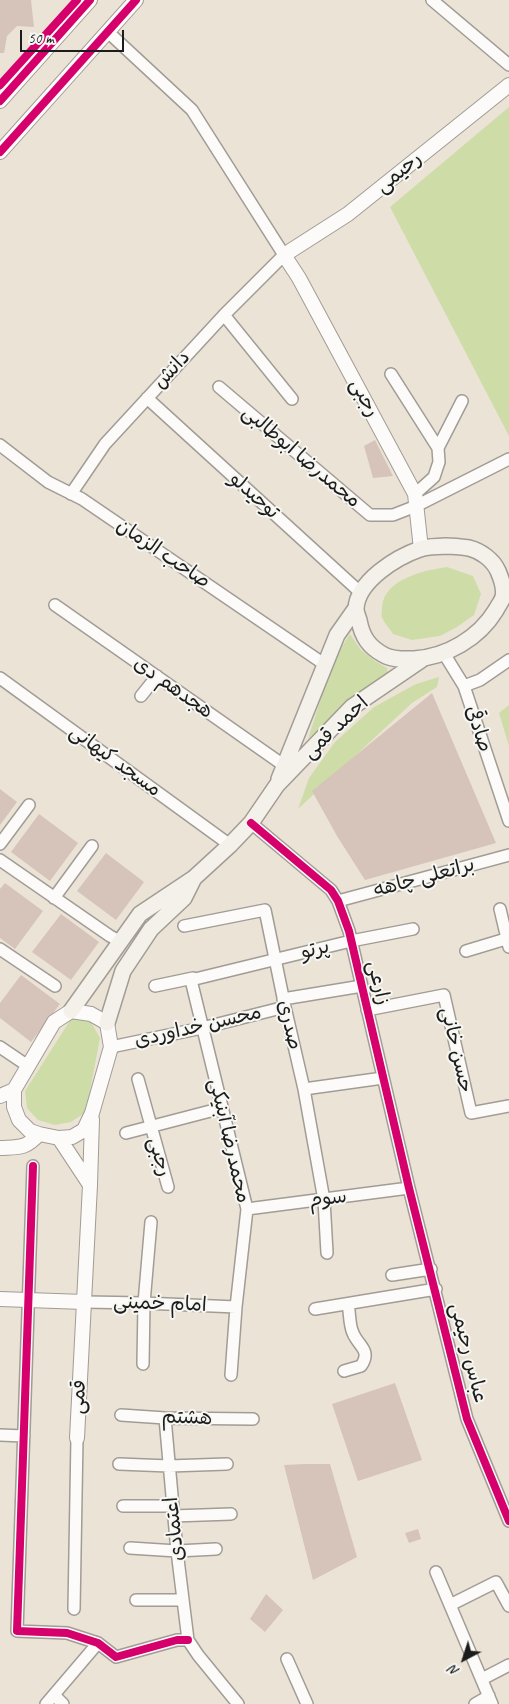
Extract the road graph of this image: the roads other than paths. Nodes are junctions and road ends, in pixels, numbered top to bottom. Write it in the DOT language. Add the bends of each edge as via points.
graph roads {
  1 [pos="90,0"];
  2 [pos="136,0"];
  3 [pos="432,0"];
  4 [pos="108,32"];
  5 [pos="509,65"];
  6 [pos="509,85"];
  7 [pos="0,101"];
  8 [pos="0,152"];
  9 [pos="284,255"];
  10 [pos="224,315"];
  11 [pos="391,374"];
  12 [pos="219,387"];
  13 [pos="147,398"];
  14 [pos="292,399"];
  15 [pos="462,401"];
  16 [pos="0,445"];
  17 [pos="438,448"];
  18 [pos="509,459"];
  19 [pos="71,494"];
  20 [pos="416,500"];
  21 [pos="421,548"];
  22 [pos="502,565"];
  23 [pos="361,593"];
  24 [pos="55,605"];
  25 [pos="356,608"];
  26 [pos="509,609"];
  27 [pos="490,619"];
  28 [pos="443,652"];
  29 [pos="424,658"];
  30 [pos="509,660"];
  31 [pos="324,664"];
  32 [pos="157,676"];
  33 [pos="0,678"];
  34 [pos="464,686"];
  35 [pos="141,696"];
  36 [pos="288,768"];
  37 [pos="29,805"];
  38 [pos="509,821"];
  39 [pos="251,823"];
  40 [pos="0,844"];
  41 [pos="230,845"];
  42 [pos="92,846"];
  43 [pos="509,854"];
  44 [pos="0,860"];
  45 [pos="194,878"];
  46 [pos="54,898"];
  47 [pos="338,901"];
  48 [pos="500,909"];
  49 [pos="184,926"];
  50 [pos="413,929"];
  51 [pos="352,941"];
  52 [pos="508,941"];
  53 [pos="121,942"];
  54 [pos="0,949"];
  55 [pos="466,951"];
  56 [pos="276,960"];
  57 [pos="193,978"];
  58 [pos="55,986"];
  59 [pos="155,986"];
  60 [pos="362,986"];
  61 [pos="284,1003"];
  62 [pos="71,1010"];
  63 [pos="367,1010"];
  64 [pos="107,1023"];
  65 [pos="202,1028"];
  66 [pos="0,1047"];
  67 [pos="111,1047"];
  68 [pos="28,1066"];
  69 [pos="383,1078"];
  70 [pos="138,1080"];
  71 [pos="304,1089"];
  72 [pos="14,1090"];
  73 [pos="0,1096"];
  74 [pos="509,1106"];
  75 [pos="222,1108"];
  76 [pos="92,1113"];
  77 [pos="150,1127"];
  78 [pos="126,1133"];
  79 [pos="39,1134"];
  80 [pos="58,1138"];
  81 [pos="0,1148"];
  82 [pos="34,1166"];
  83 [pos="90,1185"];
  84 [pos="168,1187"];
  85 [pos="409,1188"];
  86 [pos="324,1200"];
  87 [pos="247,1208"];
  88 [pos="151,1222"];
  89 [pos="327,1253"];
  90 [pos="431,1269"];
  91 [pos="392,1275"];
  92 [pos="436,1289"];
  93 [pos="0,1299"];
  94 [pos="29,1300"];
  95 [pos="84,1302"];
  96 [pos="144,1303"];
  97 [pos="348,1304"];
  98 [pos="236,1307"];
  99 [pos="315,1310"];
  100 [pos="143,1364"];
  101 [pos="344,1371"];
  102 [pos="231,1375"];
  103 [pos="121,1414"];
  104 [pos="165,1418"];
  105 [pos="253,1420"];
  106 [pos="0,1435"];
  107 [pos="24,1436"];
  108 [pos="77,1438"];
  109 [pos="119,1464"];
  110 [pos="227,1464"];
  111 [pos="170,1466"];
  112 [pos="123,1506"];
  113 [pos="173,1511"];
  114 [pos="231,1514"];
  115 [pos="509,1521"];
  116 [pos="130,1548"];
  117 [pos="216,1549"];
  118 [pos="177,1551"];
  119 [pos="436,1572"];
  120 [pos="136,1600"];
  121 [pos="183,1600"];
  122 [pos="450,1606"];
  123 [pos="509,1606"];
  124 [pos="74,1609"];
  125 [pos="188,1640"];
  126 [pos="98,1643"];
  127 [pos="287,1659"];
  128 [pos="509,1665"];
  129 [pos="482,1679"];
  130 [pos="54,1695"];
  131 [pos="490,1700"];
  132 [pos="46,1704"];
  133 [pos="64,1704"];
  134 [pos="238,1704"];
  135 [pos="307,1704"];
  136 [pos="474,1704"];
  1 -- 7 [label="street"];
  2 -- 4 [label="street"];
  3 -- 5 [label="street"];
  4 -- 8 [label="street"];
  4 -- 9 [label="street" via="192,110"];
  6 -- 9 [label="street, رحیمی" via="348,214"];
  9 -- 10 [label="street, دانش"];
  9 -- 20 [label="street, رجبی"];
  10 -- 13 [label="street, دانش"];
  10 -- 14 [label="street"];
  11 -- 17 [label="street"];
  12 -- 20 [label="street, محمدرضا ابوطالبی" via="370,515 393,515"];
  13 -- 19 [label="street, دانش" via="105,444"];
  13 -- 23 [label="street, توحیدلو"];
  15 -- 17 [label="street"];
  16 -- 19 [label="street, صاحب الزمان" via="48,482"];
  17 -- 20 [label="street" via="439,462 434,477"];
  18 -- 20 [label="street, محمدرضا ابوطالبی"];
  19 -- 31 [label="street, صاحب الزمان"];
  20 -- 21 [label="street, رجبی"];
  21 -- 22 [label="main road" via="470,548"];
  21 -- 23 [label="main road" via="385,567"];
  22 -- 27 [label="main road" via="503,596"];
  23 -- 25 [label="main road"];
  24 -- 32 [label="street, هجدهم دی"];
  25 -- 29 [label="main road" via="366,642 373,649 403,660"];
  25 -- 31 [label="main road, احمد قمی" via="337,635"];
  26 -- 27 [label="main road"];
  27 -- 28 [label="main road" via="457,647"];
  28 -- 29 [label="main road"];
  28 -- 34 [label="street"];
  29 -- 36 [label="main road, احمد قمی" via="352,707"];
  30 -- 34 [label="street, صادقی" via="480,680"];
  31 -- 36 [label="main road, احمد قمی"];
  32 -- 35 [label="street"];
  32 -- 36 [label="street, هجدهم دی"];
  33 -- 41 [label="street, مسجد کیهانی"];
  34 -- 38 [label="street, صادقی"];
  36 -- 39 [label="main road, احمد قمی"];
  37 -- 40 [label="street"];
  39 -- 41 [label="main road, احمد قمی"];
  39 -- 47 [label="street, زارعی" via="331,890"];
  41 -- 45 [label="main road, احمد قمی"];
  42 -- 46 [label="street"];
  43 -- 47 [label="street, براتعلی چاهه"];
  44 -- 46 [label="street"];
  45 -- 53 [label="main road" via="140,914"];
  45 -- 64 [label="main road" via="184,898 151,929 123,971"];
  46 -- 53 [label="street"];
  47 -- 51 [label="street, زارعی"];
  48 -- 52 [label="street"];
  49 -- 56 [label="street" via="265,910"];
  50 -- 51 [label="street, پرتو"];
  51 -- 56 [label="street, پرتو"];
  51 -- 60 [label="street, زارعی"];
  52 -- 55 [label="street"];
  53 -- 62 [label="main road"];
  54 -- 58 [label="street"];
  56 -- 57 [label="street, پرتو"];
  56 -- 61 [label="street, صدری"];
  57 -- 59 [label="street, پرتو"];
  57 -- 65 [label="street, محمدرضا آبنیکی" via="190,983"];
  60 -- 61 [label="street, محسن خداوردی"];
  60 -- 63 [label="street, زارعی"];
  61 -- 65 [label="street, محسن خداوردی"];
  61 -- 71 [label="street, صدری"];
  62 -- 64 [label="street" via="91,1014"];
  62 -- 68 [label="street" via="54,1022"];
  63 -- 69 [label="street, زارعی"];
  63 -- 74 [label="street, حسن خانی" via="444,995 471,1113"];
  64 -- 67 [label="street"];
  65 -- 67 [label="street, محسن خداوردی"];
  65 -- 75 [label="street, محمدرضا آبنیکی"];
  66 -- 68 [label="street"];
  67 -- 76 [label="street"];
  68 -- 72 [label="street"];
  69 -- 71 [label="street"];
  69 -- 85 [label="street, زارعی"];
  70 -- 77 [label="street, رجبی"];
  71 -- 86 [label="street, صدری"];
  72 -- 73 [label="street"];
  72 -- 79 [label="street" via="14,1107 20,1120 30,1131"];
  75 -- 77 [label="street"];
  75 -- 87 [label="street, محمدرضا آبنیکی"];
  76 -- 80 [label="street" via="84,1130"];
  76 -- 83 [label="street, قمی"];
  77 -- 78 [label="street"];
  77 -- 84 [label="street, رجبی"];
  79 -- 80 [label="street"];
  79 -- 81 [label="street" via="22,1147"];
  80 -- 83 [label="street"];
  82 -- 94 [label="street"];
  83 -- 95 [label="street, قمی"];
  85 -- 86 [label="street, سوم"];
  85 -- 90 [label="street, عباس رحیمی"];
  86 -- 87 [label="street, سوم"];
  86 -- 89 [label="street, صدری"];
  87 -- 98 [label="street, محمدرضا آبنیکی"];
  88 -- 96 [label="street"];
  90 -- 91 [label="street"];
  90 -- 92 [label="street, عباس رحیمی"];
  92 -- 97 [label="street"];
  92 -- 115 [label="street, عباس رحیمی" via="468,1419"];
  93 -- 94 [label="street"];
  94 -- 95 [label="street"];
  94 -- 107 [label="street"];
  95 -- 96 [label="street, امام خمینی"];
  95 -- 108 [label="street, قمی"];
  96 -- 98 [label="street, امام خمینی"];
  96 -- 100 [label="street"];
  97 -- 99 [label="street"];
  97 -- 101 [label="street" via="352,1332 363,1345 365,1354 361,1366"];
  98 -- 102 [label="street, محمدرضا آبنیکی"];
  103 -- 104 [label="street, هشتم"];
  104 -- 105 [label="street, هشتم"];
  104 -- 111 [label="street, اعتمادی"];
  106 -- 107 [label="street"];
  107 -- 126 [label="street" via="17,1631 67,1632"];
  108 -- 124 [label="street, قمی"];
  109 -- 111 [label="street"];
  110 -- 111 [label="street"];
  111 -- 113 [label="street, اعتمادی"];
  112 -- 113 [label="street"];
  113 -- 114 [label="street"];
  113 -- 118 [label="street, اعتمادی"];
  116 -- 118 [label="street"];
  117 -- 118 [label="street"];
  118 -- 121 [label="street, اعتمادی"];
  119 -- 122 [label="street"];
  120 -- 121 [label="street"];
  121 -- 125 [label="street, اعتمادی"];
  122 -- 123 [label="street" via="496,1582"];
  122 -- 129 [label="street"];
  125 -- 126 [label="street" via="177,1640 116,1657"];
  125 -- 134 [label="street, اعتمادی"];
  126 -- 130 [label="street"];
  127 -- 135 [label="street"];
  128 -- 129 [label="street"];
  129 -- 131 [label="street"];
  130 -- 132 [label="street"];
  130 -- 133 [label="street"];
  131 -- 136 [label="street"];
}
